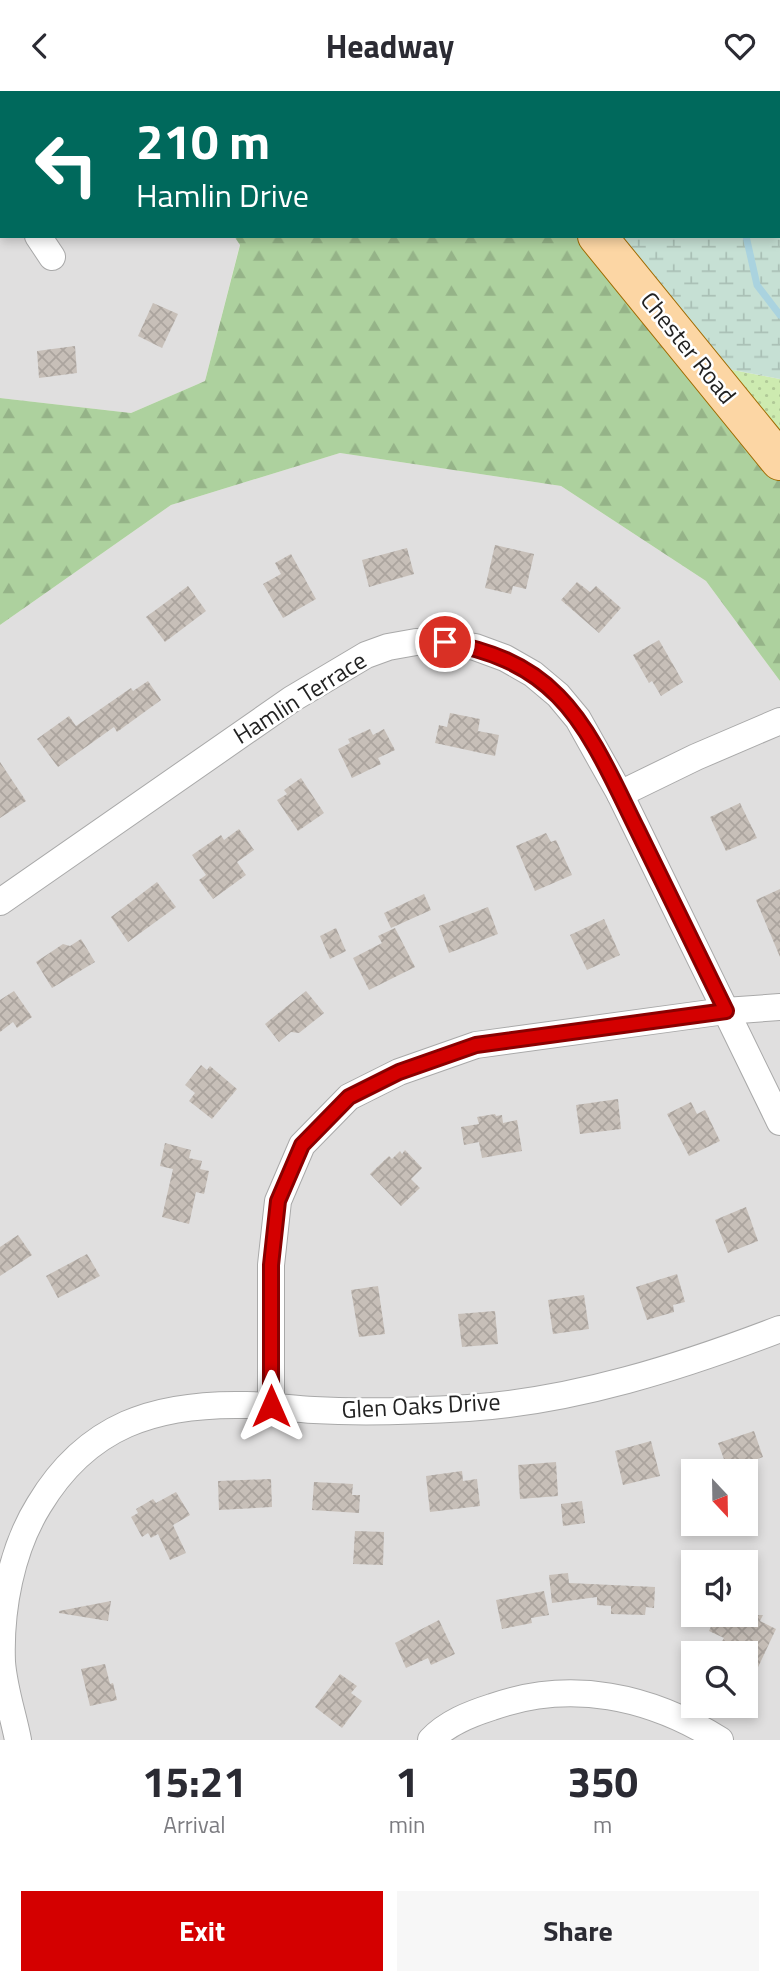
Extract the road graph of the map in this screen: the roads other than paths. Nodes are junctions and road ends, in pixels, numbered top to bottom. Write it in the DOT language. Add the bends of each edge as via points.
graph roads {
  1 [pos="599,238"];
  2 [pos="780,461"];
  3 [pos="780,721"];
  4 [pos="620,794"];
  5 [pos="0,902"];
  6 [pos="780,1007"];
  7 [pos="726,1011"];
  8 [pos="780,1122"];
  9 [pos="780,1329"];
  10 [pos="271,1406"];
  11 [pos="1,1664"];
  12 [pos="18,1740"];
  13 [pos="432,1740"];
  14 [pos="720,1740"];
  1 -- 2 [label="main road, Chester Road"];
  3 -- 4 [label="street"];
  4 -- 5 [label="street, Hamlin Terrace" via="578,719 533,674 475,647 416,642 366,655 292,699"];
  4 -- 7 [label="street, Hamlin Terrace"];
  6 -- 7 [label="street"];
  7 -- 8 [label="street, Hamlin Terrace"];
  7 -- 10 [label="street" via="476,1045 399,1072 349,1097 302,1145 278,1201 271,1265"];
  9 -- 10 [label="street, Glen Oaks Drive" via="678,1365 534,1399 401,1411"];
  10 -- 11 [label="street, Glen Oaks Drive" via="212,1406 140,1419 88,1445 67,1464 32,1515 18,1548 1,1630"];
  11 -- 12 [label="street, Glen Oaks Drive"];
  13 -- 14 [label="street" via="472,1713 514,1699 579,1692 657,1707"];
}
